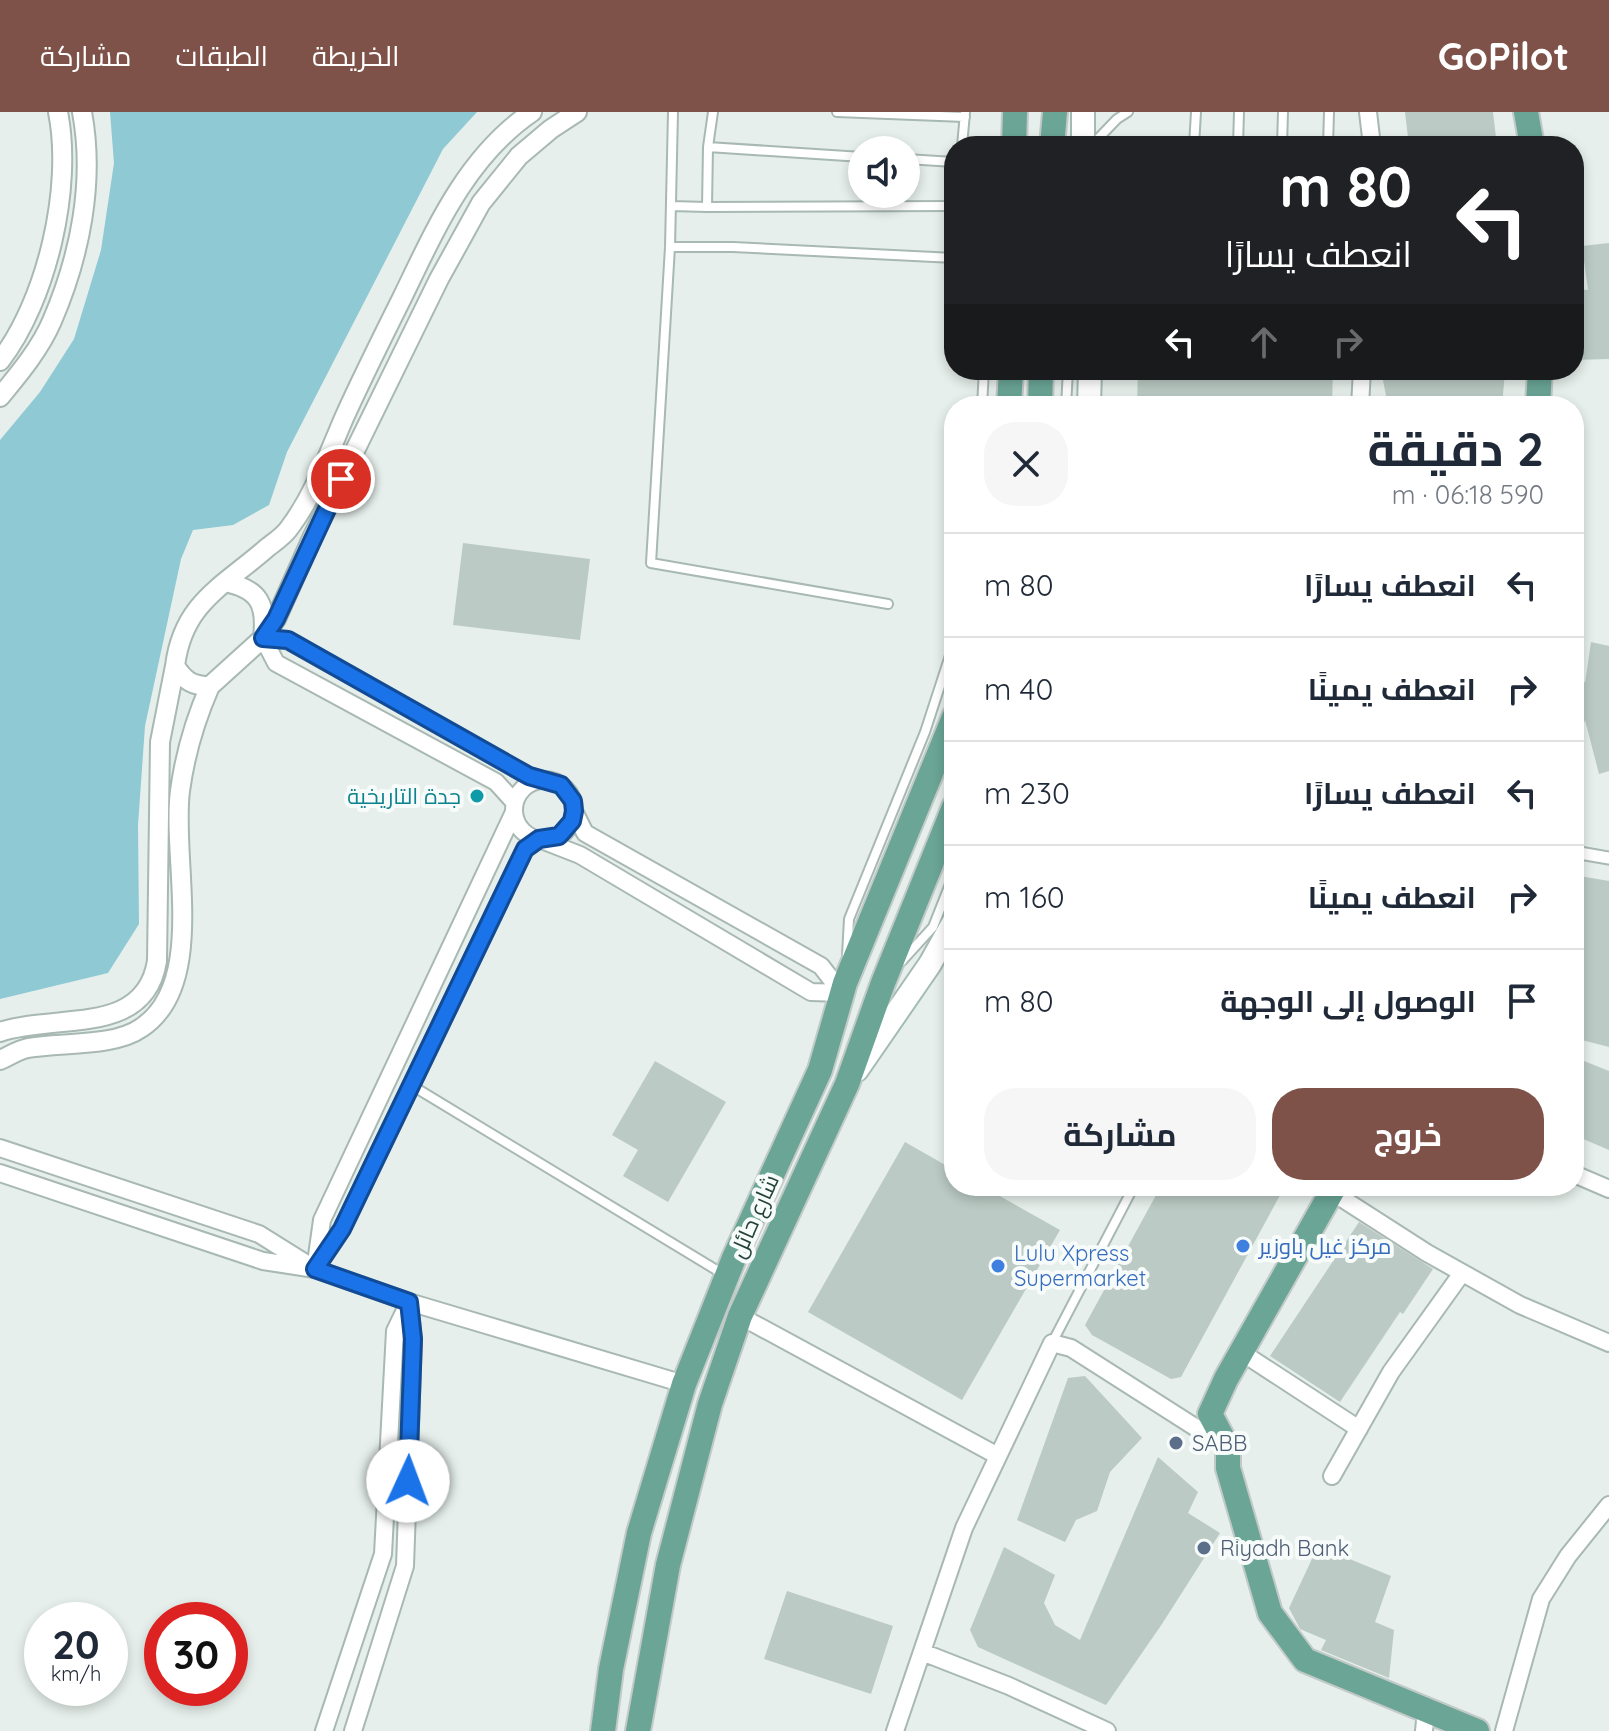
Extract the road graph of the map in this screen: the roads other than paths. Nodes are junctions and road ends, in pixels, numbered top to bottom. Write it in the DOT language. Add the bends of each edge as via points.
graph roads {
  1 [pos="58,112"];
  2 [pos="82,112"];
  3 [pos="532,112"];
  4 [pos="577,112"];
  5 [pos="673,112"];
  6 [pos="713,112"];
  7 [pos="837,112"];
  8 [pos="1015,112"];
  9 [pos="1055,112"];
  10 [pos="1128,112"];
  11 [pos="1196,112"];
  12 [pos="1239,112"];
  13 [pos="1283,112"];
  14 [pos="1329,112"];
  15 [pos="1368,112"];
  16 [pos="1526,112"];
  17 [pos="965,114"];
  18 [pos="963,136"];
  19 [pos="1014,136"];
  20 [pos="1053,136"];
  21 [pos="1083,136"];
  22 [pos="1195,136"];
  23 [pos="1238,136"];
  24 [pos="1282,136"];
  25 [pos="1328,136"];
  26 [pos="1371,136"];
  27 [pos="1530,136"];
  28 [pos="708,147"];
  29 [pos="848,156"];
  30 [pos="920,160"];
  31 [pos="944,161"];
  32 [pos="671,206"];
  33 [pos="944,206"];
  34 [pos="707,207"];
  35 [pos="670,247"];
  36 [pos="944,258"];
  37 [pos="0,361"];
  38 [pos="0,397"];
  39 [pos="225,582"];
  40 [pos="888,604"];
  41 [pos="263,638"];
  42 [pos="175,666"];
  43 [pos="944,674"];
  44 [pos="210,686"];
  45 [pos="944,742"];
  46 [pos="543,780"];
  47 [pos="514,807"];
  48 [pos="574,811"];
  49 [pos="944,832"];
  50 [pos="539,839"];
  51 [pos="1584,854"];
  52 [pos="1609,858"];
  53 [pos="944,899"];
  54 [pos="944,939"];
  55 [pos="883,983"];
  56 [pos="844,988"];
  57 [pos="0,1032"];
  58 [pos="0,1060"];
  59 [pos="847,1084"];
  60 [pos="411,1085"];
  61 [pos="0,1148"];
  62 [pos="0,1173"];
  63 [pos="1584,1178"];
  64 [pos="1609,1189"];
  65 [pos="1129,1196"];
  66 [pos="1330,1196"];
  67 [pos="1345,1196"];
  68 [pos="315,1269"];
  69 [pos="1462,1273"];
  70 [pos="727,1277"];
  71 [pos="409,1302"];
  72 [pos="740,1316"];
  73 [pos="1052,1343"];
  74 [pos="1609,1343"];
  75 [pos="1241,1352"];
  76 [pos="684,1384"];
  77 [pos="1359,1429"];
  78 [pos="1228,1448"];
  79 [pos="998,1456"];
  80 [pos="1332,1476"];
  81 [pos="1609,1505"];
  82 [pos="922,1652"];
  83 [pos="1425,1720"];
  84 [pos="324,1731"];
  85 [pos="353,1731"];
  86 [pos="603,1731"];
  87 [pos="638,1731"];
  88 [pos="895,1731"];
  89 [pos="1107,1731"];
  90 [pos="1477,1731"];
  91 [pos="1504,1731"];
  1 -- 37 [label="street" via="62,190 49,254 26,320"];
  2 -- 38 [label="street" via="88,185 77,244 51,323"];
  3 -- 39 [label="street" via="483,156 441,217 289,529"];
  4 -- 41 [label="street" via="519,156 481,203"];
  5 -- 32 [label="lane"];
  6 -- 28 [label="lane"];
  7 -- 17 [label="lane"];
  8 -- 19 [label="main road"];
  9 -- 20 [label="main road"];
  10 -- 21 [label="lane"];
  11 -- 22 [label="lane"];
  12 -- 23 [label="lane"];
  13 -- 24 [label="lane"];
  14 -- 25 [label="lane"];
  15 -- 26 [label="street"];
  16 -- 27 [label="main road"];
  17 -- 18 [label="lane"];
  28 -- 29 [label="lane"];
  28 -- 34 [label="lane"];
  30 -- 31 [label="lane"];
  32 -- 34 [label="lane"];
  32 -- 35 [label="lane"];
  33 -- 34 [label="lane"];
  35 -- 36 [label="lane"];
  35 -- 40 [label="lane" via="651,563"];
  39 -- 41 [label="street" via="256,596 264,609"];
  39 -- 42 [label="street" via="189,620"];
  41 -- 44 [label="street"];
  41 -- 46 [label="street" via="288,640"];
  41 -- 47 [label="street" via="276,663 496,782"];
  42 -- 44 [label="street" via="195,686"];
  42 -- 57 [label="street" via="160,742 155,977 143,995 114,1016 35,1023"];
  43 -- 56 [label="lane" via="849,919"];
  44 -- 58 [label="street" via="193,724 180,794 182,909 179,969 172,993 140,1029 118,1038 25,1049"];
  45 -- 56 [label="main road, شارع حائل"];
  46 -- 47 [label="street" via="525,786"];
  46 -- 48 [label="street" via="569,792"];
  47 -- 50 [label="street" via="521,830"];
  47 -- 68 [label="street" via="322,1220"];
  48 -- 50 [label="street" via="559,836"];
  48 -- 56 [label="street" via="585,833 821,966"];
  49 -- 55 [label="main road, شارع حائل"];
  50 -- 56 [label="street" via="580,855 811,992"];
  50 -- 60 [label="street" via="525,849"];
  51 -- 52 [label="street"];
  53 -- 55 [label="lane" via="933,927"];
  54 -- 59 [label="main road"];
  55 -- 59 [label="main road, شارع حائل"];
  56 -- 70 [label="main road, شارع حائل" via="820,1070"];
  59 -- 72 [label="main road, شارع حائل"];
  60 -- 68 [label="street" via="342,1229"];
  60 -- 70 [label="lane"];
  61 -- 68 [label="street" via="259,1234"];
  62 -- 68 [label="street" via="263,1261"];
  63 -- 64 [label="street"];
  65 -- 73 [label="lane"];
  66 -- 75 [label="main road"];
  67 -- 69 [label="street"];
  68 -- 71 [label="street"];
  69 -- 74 [label="street"];
  69 -- 77 [label="street" via="1391,1372"];
  70 -- 76 [label="main road, شارع حائل"];
  71 -- 76 [label="street"];
  71 -- 84 [label="street" via="395,1331 383,1554"];
  71 -- 85 [label="street" via="413,1339 405,1566"];
  72 -- 79 [label="street"];
  72 -- 87 [label="main road, شارع حائل" via="710,1404 668,1565"];
  73 -- 78 [label="street" via="1071,1348"];
  73 -- 79 [label="street"];
  75 -- 77 [label="street"];
  75 -- 78 [label="main road" via="1210,1414"];
  76 -- 86 [label="main road, شارع حائل" via="639,1533"];
  77 -- 80 [label="street"];
  78 -- 83 [label="main road" via="1228,1468 1270,1613 1305,1660"];
  79 -- 82 [label="street" via="964,1528"];
  81 -- 91 [label="street" via="1541,1599"];
  82 -- 88 [label="street"];
  82 -- 89 [label="street"];
  83 -- 90 [label="main road"];
}
